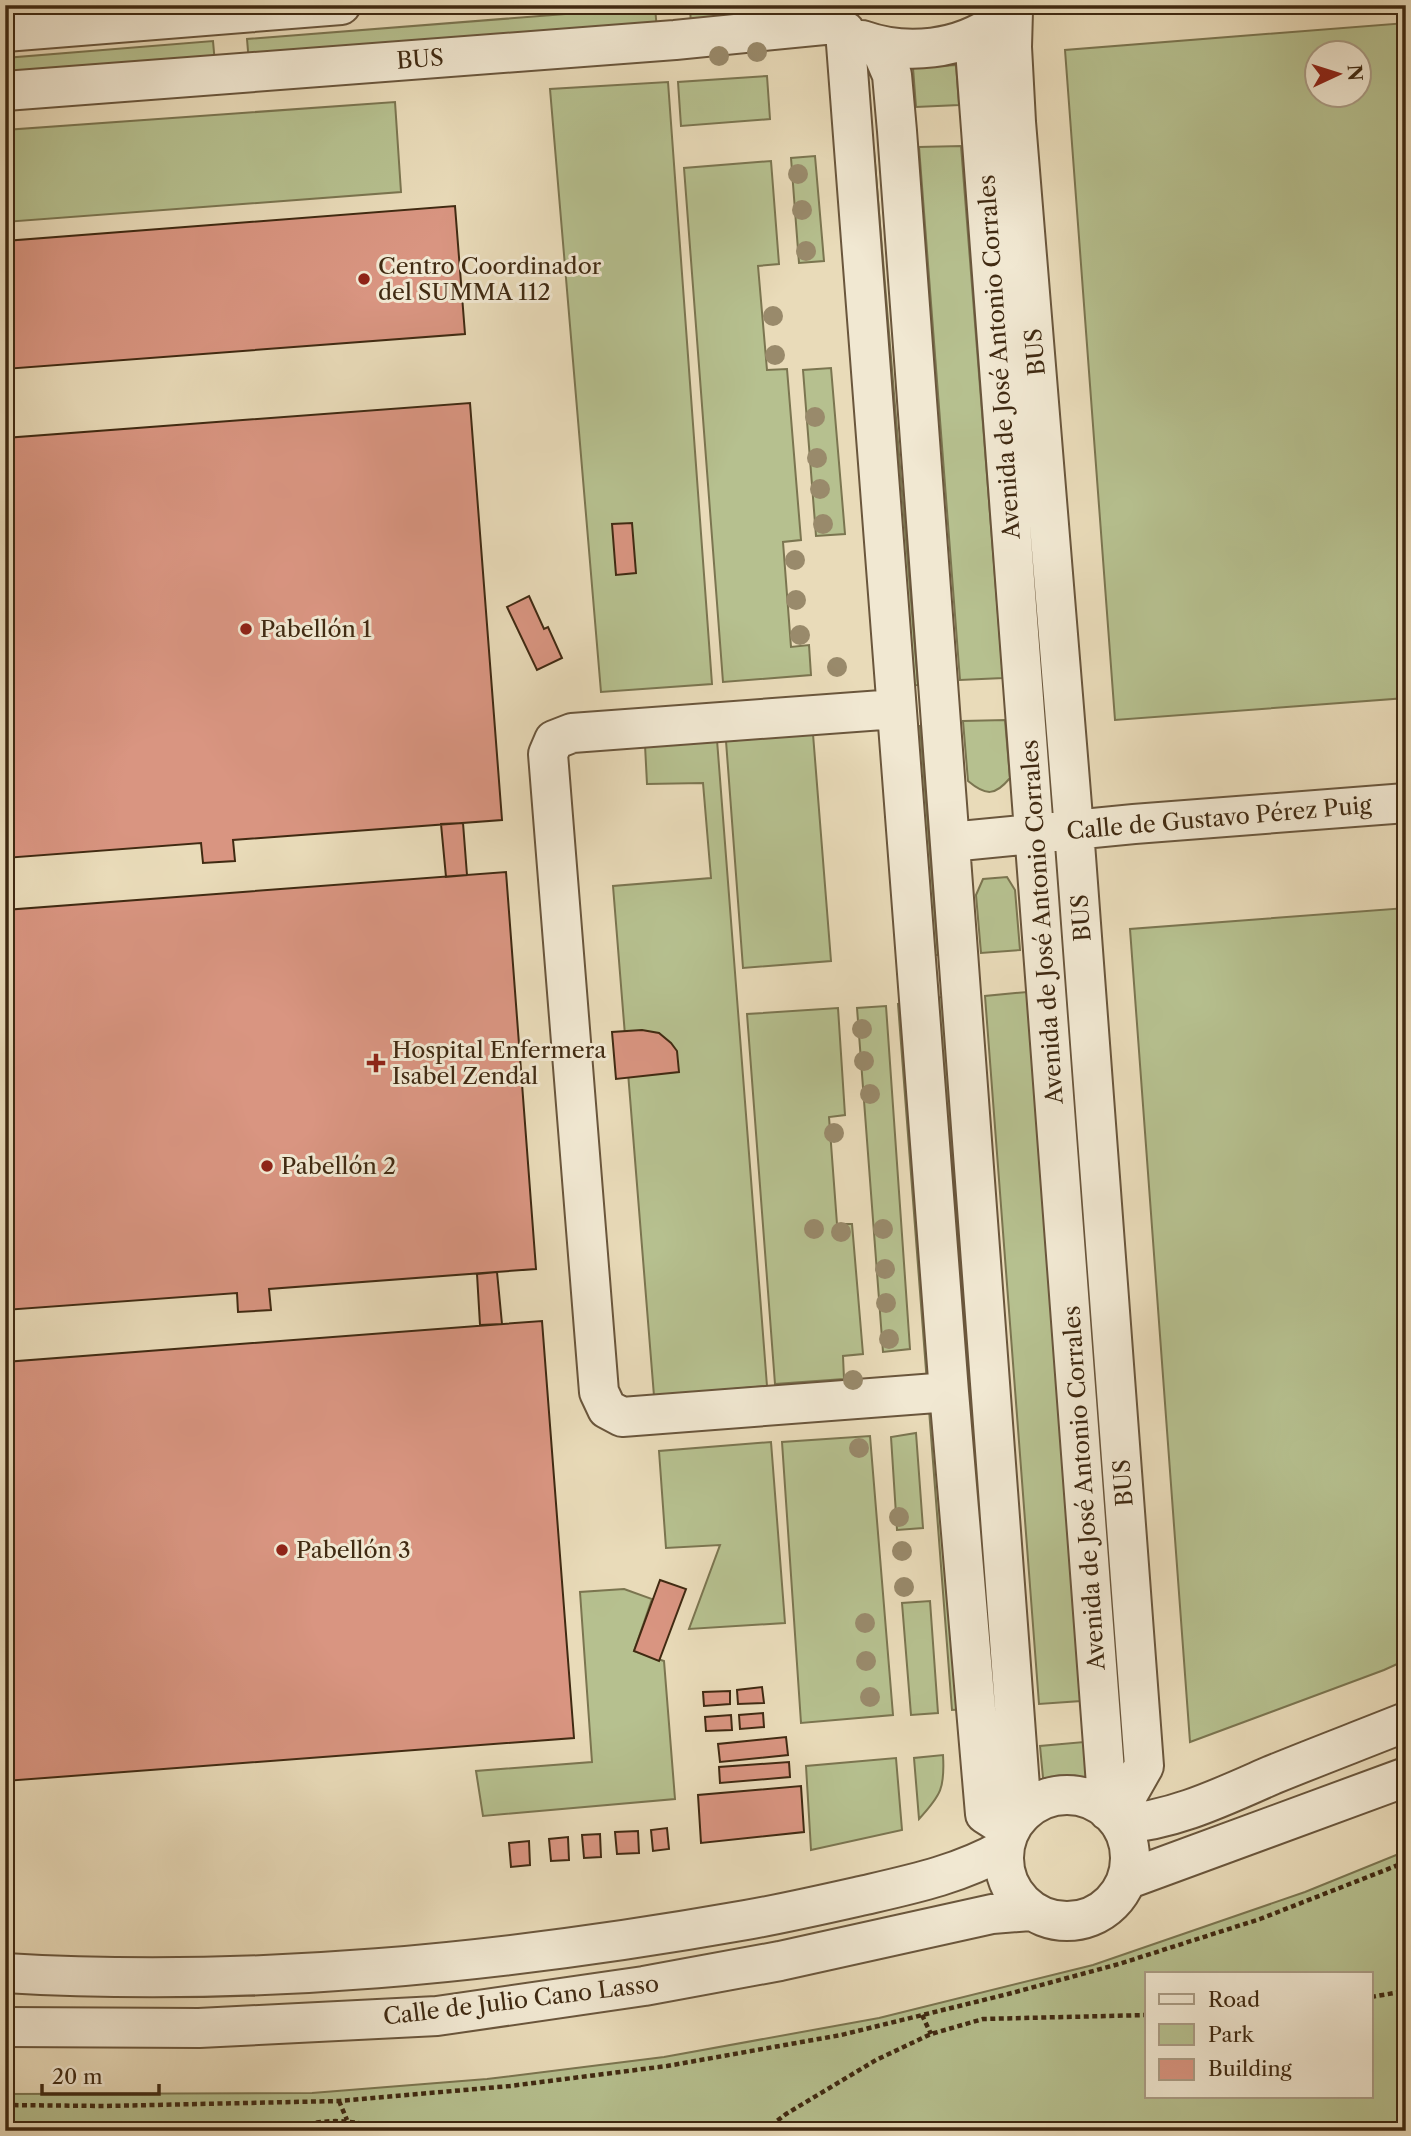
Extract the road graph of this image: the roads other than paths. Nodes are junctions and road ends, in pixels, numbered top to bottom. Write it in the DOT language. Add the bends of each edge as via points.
graph roads {
  1 [pos="341,5"];
  2 [pos="1015,8"];
  3 [pos="830,20"];
  4 [pos="5,32"];
  5 [pos="980,34"];
  6 [pos="880,47"];
  7 [pos="5,91"];
  8 [pos="896,709"];
  9 [pos="1406,803"];
  10 [pos="1074,830"];
  11 [pos="1035,834"];
  12 [pos="950,842"];
  13 [pos="948,1392"];
  14 [pos="1406,1722"];
  15 [pos="1406,1777"];
  16 [pos="1114,1817"];
  17 [pos="1012,1831"];
  18 [pos="1126,1880"];
  19 [pos="1031,1911"];
  20 [pos="5,1973"];
  21 [pos="5,2026"];
  1 -- 4 [label="street"];
  2 -- 5 [label="street"];
  2 -- 10 [label="street, BUS" via="1016,122"];
  3 -- 6 [label="street"];
  3 -- 7 [label="street, BUS" via="675,40"];
  3 -- 8 [label="street"];
  5 -- 6 [label="street" via="934,48"];
  5 -- 11 [label="street, Avenida de José Antonio Corrales" via="976,63"];
  6 -- 12 [label="street" via="892,75"];
  8 -- 13 [label="street"];
  8 -- 13 [label="street" via="572,733 554,740 548,754 550,782 599,1392 607,1409 622,1417"];
  9 -- 10 [label="street, Calle de Gustavo Pérez Puig"];
  10 -- 11 [label="street, Calle de Gustavo Pérez Puig"];
  10 -- 16 [label="street, BUS" via="1144,1766"];
  11 -- 12 [label="street, Calle de Gustavo Pérez Puig"];
  11 -- 16 [label="street, Avenida de José Antonio Corrales"];
  12 -- 17 [label="street"];
  13 -- 17 [label="street" via="985,1814"];
  14 -- 16 [label="street" via="1167,1816 1139,1823"];
  15 -- 18 [label="street"];
  16 -- 17 [label="street" via="1093,1800 1055,1796 1037,1802"];
  16 -- 18 [label="street" via="1128,1842"];
  17 -- 19 [label="street" via="1004,1867 1008,1884"];
  17 -- 20 [label="street, Calle de Julio Cano Lasso" via="962,1870 919,1883 647,1938 439,1965 202,1977"];
  18 -- 19 [label="street" via="1104,1910 1087,1919 1058,1921"];
  19 -- 21 [label="street, Calle de Julio Cano Lasso" via="982,1916 644,1986 437,2016 199,2028"];
}
